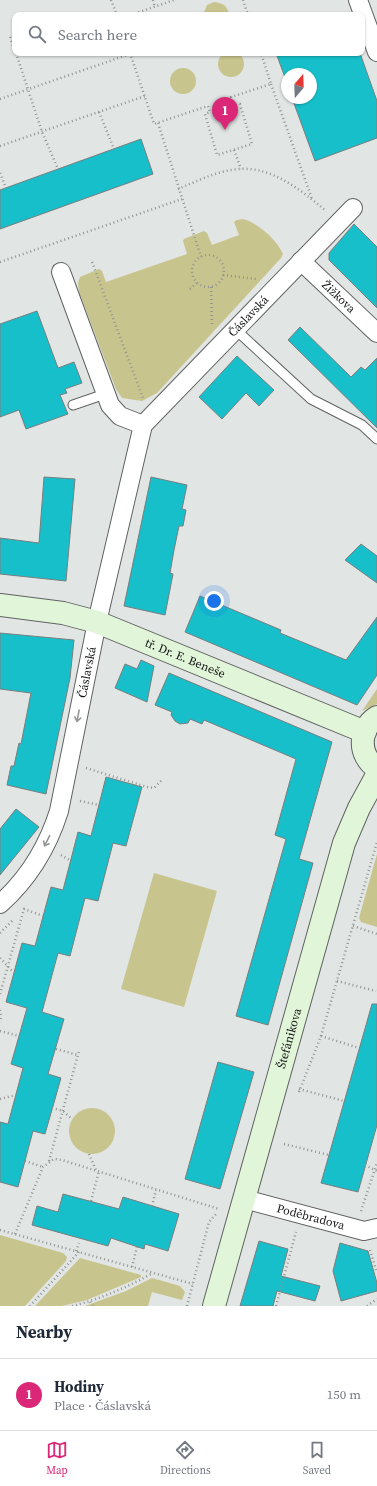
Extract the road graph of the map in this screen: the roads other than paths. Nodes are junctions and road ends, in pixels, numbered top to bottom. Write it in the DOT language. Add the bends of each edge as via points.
graph roads {
  1 [pos="358,0"];
  2 [pos="362,12"];
  3 [pos="365,19"];
  4 [pos="377,52"];
  5 [pos="354,208"];
  6 [pos="301,261"];
  7 [pos="62,272"];
  8 [pos="236,330"];
  9 [pos="377,333"];
  10 [pos="105,394"];
  11 [pos="73,405"];
  12 [pos="143,425"];
  13 [pos="377,439"];
  14 [pos="0,605"];
  15 [pos="97,622"];
  16 [pos="371,724"];
  17 [pos="377,768"];
  18 [pos="377,775"];
  19 [pos="0,904"];
  20 [pos="244,1198"];
  21 [pos="377,1228"];
  22 [pos="214,1306"];
  1 -- 2 [label="street"];
  3 -- 4 [label="street"];
  5 -- 6 [label="street, Čáslavská"];
  6 -- 8 [label="street, Čáslavská"];
  6 -- 9 [label="street, Žižkova"];
  7 -- 10 [label="street"];
  8 -- 12 [label="street, Čáslavská"];
  8 -- 13 [label="lane" via="311,399 362,425"];
  10 -- 11 [label="lane"];
  10 -- 12 [label="street" via="116,413"];
  12 -- 15 [label="street, Čáslavská"];
  14 -- 15 [label="main road, tř. Dr. E. Beneše" via="63,613"];
  15 -- 16 [label="main road, tř. Dr. E. Beneše"];
  15 -- 19 [label="street, Čáslavská, one-way" via="63,797 54,827 27,873"];
  16 -- 17 [label="main road" via="363,741 365,754"];
  18 -- 20 [label="main road, Štefánikova" via="359,808 344,844"];
  20 -- 21 [label="street, Poděbradova" via="364,1231"];
  20 -- 22 [label="main road, Štefánikova"];
}
